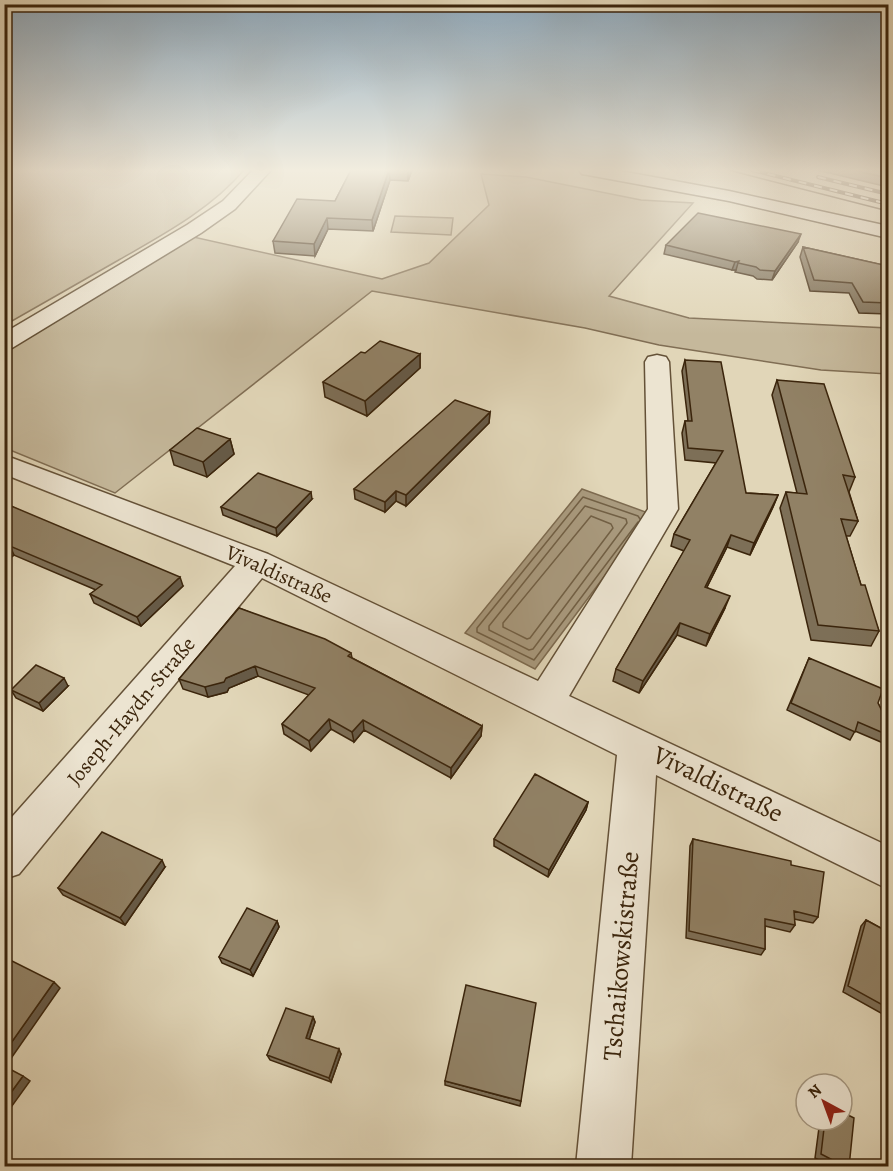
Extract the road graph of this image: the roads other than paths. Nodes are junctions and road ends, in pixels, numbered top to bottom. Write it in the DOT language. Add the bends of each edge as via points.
graph roads {
  1 [pos="200,225"];
  2 [pos="856,225"];
  3 [pos="888,232"];
  4 [pos="4,343"];
  5 [pos="657,362"];
  6 [pos="4,464"];
  7 [pos="257,562"];
  8 [pos="546,701"];
  9 [pos="638,745"];
  10 [pos="4,859"];
  11 [pos="888,868"];
  12 [pos="604,1167"];
  1 -- 4 [label="street"];
  2 -- 3 [label="street"];
  5 -- 8 [label="street" via="663,509"];
  6 -- 7 [label="street, Vivaldistraße"];
  7 -- 8 [label="street, Vivaldistraße"];
  7 -- 10 [label="street, Joseph-Haydn-Straße"];
  8 -- 9 [label="street, Vivaldistraße"];
  9 -- 11 [label="street, Vivaldistraße"];
  9 -- 12 [label="street, Tschaikowskistraße"];
}
